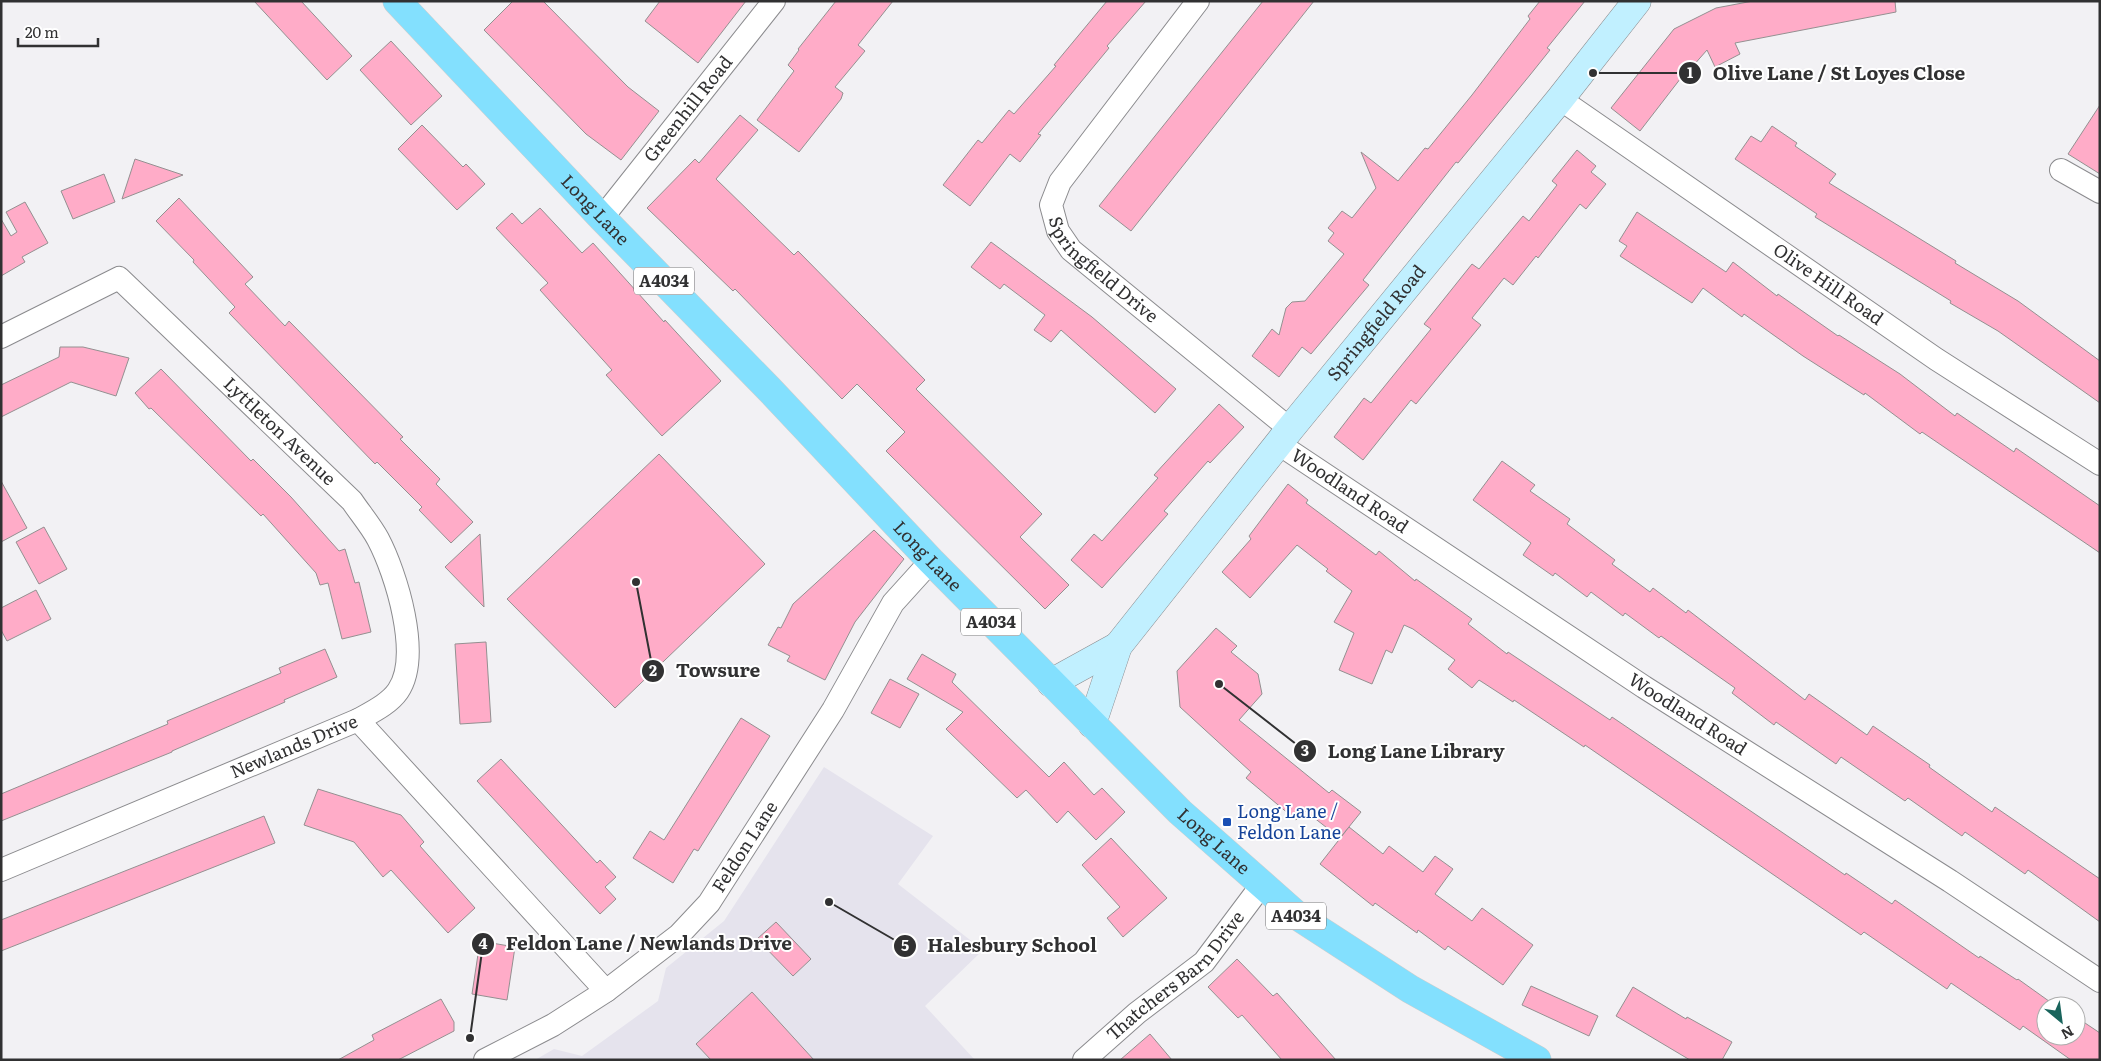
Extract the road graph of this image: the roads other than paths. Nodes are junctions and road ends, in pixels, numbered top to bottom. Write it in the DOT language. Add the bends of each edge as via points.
graph roads {
  1 [pos="397,1"];
  2 [pos="774,1"];
  3 [pos="1198,1"];
  4 [pos="1637,1"];
  5 [pos="1560,99"];
  6 [pos="2061,170"];
  7 [pos="2100,192"];
  8 [pos="602,218"];
  9 [pos="1,337"];
  10 [pos="1284,437"];
  11 [pos="2100,464"];
  12 [pos="931,561"];
  13 [pos="1118,646"];
  14 [pos="1051,683"];
  15 [pos="358,720"];
  16 [pos="1092,724"];
  17 [pos="1,870"];
  18 [pos="1261,886"];
  19 [pos="2100,981"];
  20 [pos="606,991"];
  21 [pos="485,1060"];
  22 [pos="1084,1060"];
  23 [pos="1537,1060"];
  1 -- 8 [label="main road, Long Lane / A4034"];
  2 -- 8 [label="street, Greenhill Road"];
  3 -- 10 [label="street, Springfield Drive" via="1060,182 1050,205 1058,231 1071,250"];
  4 -- 5 [label="street, Springfield Road"];
  5 -- 10 [label="street, Springfield Road"];
  5 -- 11 [label="street, Olive Hill Road" via="1936,359"];
  6 -- 7 [label="street"];
  8 -- 12 [label="main road, Long Lane / A4034"];
  9 -- 15 [label="street, Lyttleton Avenue" via="119,278 352,501 382,547 393,575 408,636 407,667 398,690 380,707"];
  10 -- 13 [label="street, Springfield Road"];
  10 -- 19 [label="street, Woodland Road" via="1644,687 1950,881"];
  12 -- 14 [label="main road, Long Lane / A4034"];
  12 -- 20 [label="street, Feldon Lane" via="893,603 833,710 709,903 679,935"];
  13 -- 14 [label="street, Springfield Road"];
  13 -- 16 [label="street, Springfield Road"];
  14 -- 16 [label="main road, Long Lane / A4034"];
  15 -- 17 [label="street, Newlands Drive"];
  15 -- 20 [label="street, Newlands Drive"];
  16 -- 18 [label="main road, Long Lane / A4034" via="1180,812"];
  18 -- 22 [label="street, Thatchers Barn Drive" via="1204,962 1137,1013"];
  18 -- 23 [label="main road, Long Lane / A4034" via="1299,918 1410,989"];
  20 -- 21 [label="street, Feldon Lane" via="554,1024"];
}
